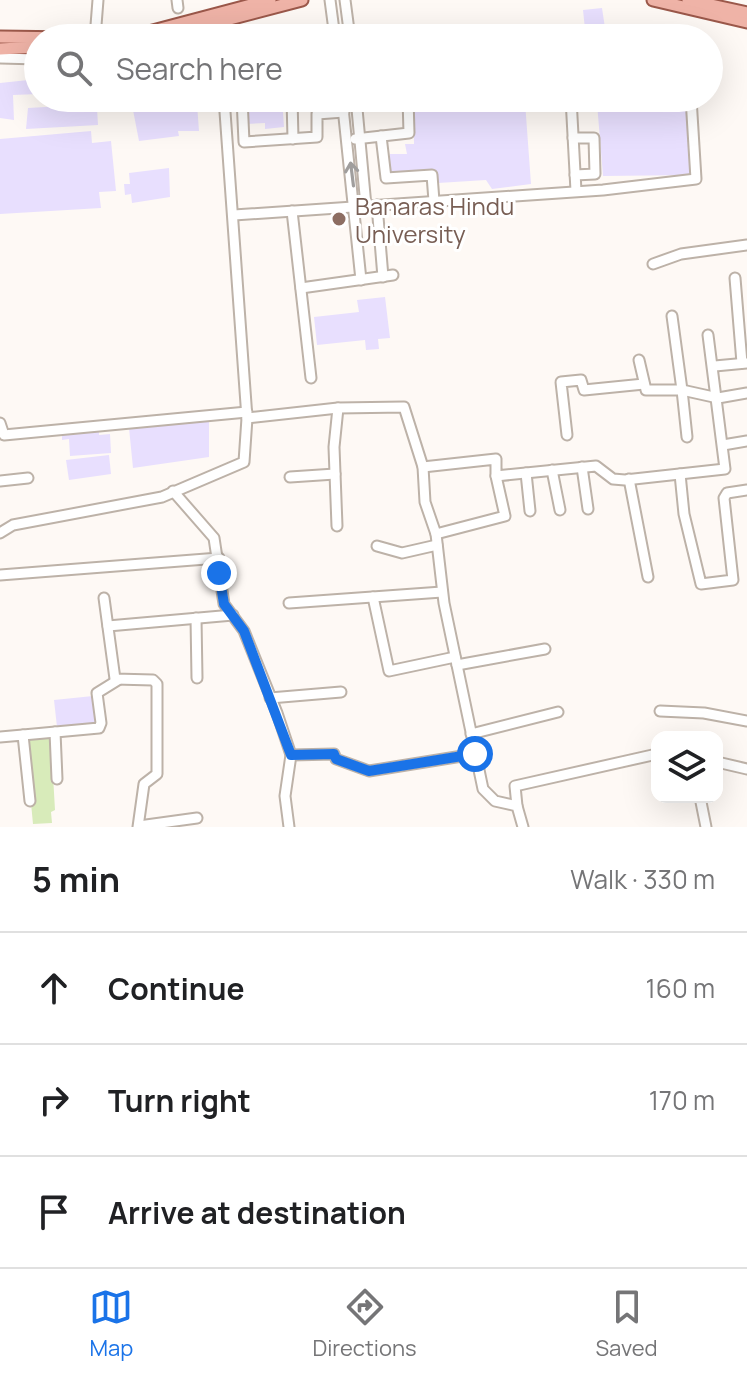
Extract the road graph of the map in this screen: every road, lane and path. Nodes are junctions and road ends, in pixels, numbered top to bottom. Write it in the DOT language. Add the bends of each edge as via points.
graph roads {
  1 [pos="98,0"];
  2 [pos="266,0"];
  3 [pos="302,0"];
  4 [pos="330,0"];
  5 [pos="345,0"];
  6 [pos="653,0"];
  7 [pos="688,0"];
  8 [pos="747,13"];
  9 [pos="217,20"];
  10 [pos="747,22"];
  11 [pos="97,24"];
  12 [pos="195,24"];
  13 [pos="204,24"];
  14 [pos="217,24"];
  15 [pos="333,24"];
  16 [pos="348,24"];
  17 [pos="0,37"];
  18 [pos="24,37"];
  19 [pos="24,48"];
  20 [pos="0,49"];
  21 [pos="0,58"];
  22 [pos="24,59"];
  23 [pos="225,112"];
  24 [pos="243,112"];
  25 [pos="292,112"];
  26 [pos="344,112"];
  27 [pos="357,112"];
  28 [pos="408,112"];
  29 [pos="572,112"];
  30 [pos="692,112"];
  31 [pos="381,136"];
  32 [pos="573,138"];
  33 [pos="293,139"];
  34 [pos="347,139"];
  35 [pos="360,139"];
  36 [pos="575,175"];
  37 [pos="576,191"];
  38 [pos="434,201"];
  39 [pos="366,206"];
  40 [pos="292,211"];
  41 [pos="234,215"];
  42 [pos="747,245"];
  43 [pos="653,264"];
  44 [pos="735,278"];
  45 [pos="361,280"];
  46 [pos="301,288"];
  47 [pos="672,316"];
  48 [pos="708,335"];
  49 [pos="639,360"];
  50 [pos="745,363"];
  51 [pos="715,366"];
  52 [pos="311,378"];
  53 [pos="644,384"];
  54 [pos="682,390"];
  55 [pos="747,393"];
  56 [pos="718,398"];
  57 [pos="338,408"];
  58 [pos="247,415"];
  59 [pos="0,423"];
  60 [pos="567,435"];
  61 [pos="687,437"];
  62 [pos="747,441"];
  63 [pos="723,445"];
  64 [pos="423,467"];
  65 [pos="582,467"];
  66 [pos="552,470"];
  67 [pos="526,473"];
  68 [pos="335,474"];
  69 [pos="680,474"];
  70 [pos="496,476"];
  71 [pos="290,477"];
  72 [pos="28,478"];
  73 [pos="629,479"];
  74 [pos="0,481"];
  75 [pos="747,490"];
  76 [pos="173,491"];
  77 [pos="588,509"];
  78 [pos="560,510"];
  79 [pos="530,511"];
  80 [pos="337,526"];
  81 [pos="0,533"];
  82 [pos="436,539"];
  83 [pos="377,546"];
  84 [pos="219,558"];
  85 [pos="0,575"];
  86 [pos="648,577"];
  87 [pos="442,592"];
  88 [pos="373,597"];
  89 [pos="104,598"];
  90 [pos="289,603"];
  91 [pos="233,615"];
  92 [pos="196,618"];
  93 [pos="108,626"];
  94 [pos="545,649"];
  95 [pos="456,661"];
  96 [pos="197,678"];
  97 [pos="118,680"];
  98 [pos="341,692"];
  99 [pos="270,698"];
  100 [pos="660,711"];
  101 [pos="558,712"];
  102 [pos="747,721"];
  103 [pos="55,732"];
  104 [pos="471,734"];
  105 [pos="23,735"];
  106 [pos="0,737"];
  107 [pos="475,754"];
  108 [pos="291,755"];
  109 [pos="651,755"];
  110 [pos="723,763"];
  111 [pos="747,769"];
  112 [pos="57,779"];
  113 [pos="30,801"];
  114 [pos="701,803"];
  115 [pos="517,806"];
  116 [pos="197,818"];
  117 [pos="175,824"];
  118 [pos="139,827"];
  119 [pos="289,827"];
  120 [pos="523,827"];
  121 [pos="706,827"];
  1 -- 11 [label="street"];
  2 -- 9 [label="main road"];
  3 -- 9 [label="main road"];
  4 -- 15 [label="street"];
  5 -- 16 [label="street"];
  6 -- 10 [label="main road"];
  7 -- 8 [label="main road"];
  9 -- 12 [label="main road"];
  9 -- 13 [label="main road"];
  9 -- 14 [label="street"];
  17 -- 18 [label="main road"];
  19 -- 20 [label="main road"];
  21 -- 22 [label="street"];
  23 -- 41 [label="street"];
  24 -- 33 [label="street" via="244,142"];
  25 -- 33 [label="street"];
  26 -- 33 [label="street" via="317,114 317,137"];
  26 -- 34 [label="street"];
  27 -- 35 [label="street"];
  28 -- 31 [label="street" via="409,133"];
  29 -- 32 [label="street"];
  30 -- 37 [label="street" via="696,179"];
  31 -- 35 [label="street"];
  31 -- 38 [label="street" via="386,178 432,175"];
  32 -- 36 [label="street"];
  32 -- 36 [label="street" via="594,138 595,174"];
  34 -- 35 [label="street"];
  39 -- 34 [label="street, one-way"];
  35 -- 39 [label="street"];
  36 -- 37 [label="street"];
  37 -- 38 [label="street"];
  38 -- 39 [label="street"];
  39 -- 40 [label="street"];
  39 -- 45 [label="street"];
  39 -- 45 [label="street" via="388,276"];
  40 -- 41 [label="street"];
  40 -- 46 [label="street"];
  41 -- 58 [label="street"];
  42 -- 43 [label="street" via="681,254"];
  44 -- 50 [label="street"];
  45 -- 46 [label="street"];
  46 -- 52 [label="street"];
  47 -- 54 [label="street"];
  48 -- 51 [label="street"];
  49 -- 53 [label="street"];
  50 -- 51 [label="street"];
  51 -- 56 [label="street"];
  53 -- 54 [label="street" via="646,390"];
  53 -- 60 [label="street" via="584,390 581,380 561,382"];
  54 -- 56 [label="street"];
  54 -- 61 [label="street"];
  55 -- 56 [label="street"];
  56 -- 63 [label="street"];
  57 -- 58 [label="street"];
  57 -- 64 [label="street" via="404,407"];
  57 -- 68 [label="street"];
  58 -- 59 [label="street" via="4,435"];
  58 -- 76 [label="street" via="244,462"];
  62 -- 63 [label="street"];
  63 -- 69 [label="street" via="725,469"];
  64 -- 70 [label="street" via="496,459"];
  64 -- 82 [label="street" via="425,502"];
  65 -- 66 [label="street"];
  65 -- 73 [label="street" via="596,466 613,479"];
  65 -- 77 [label="street"];
  66 -- 67 [label="street"];
  66 -- 78 [label="street"];
  67 -- 70 [label="street"];
  67 -- 79 [label="street"];
  68 -- 71 [label="street"];
  68 -- 80 [label="street"];
  69 -- 73 [label="street"];
  69 -- 75 [label="street" via="699,584 733,580 724,498"];
  70 -- 82 [label="street" via="505,516"];
  72 -- 74 [label="street"];
  73 -- 86 [label="street"];
  76 -- 81 [label="street" via="13,525"];
  76 -- 84 [label="street" via="206,526"];
  82 -- 83 [label="street" via="402,553"];
  82 -- 87 [label="street"];
  84 -- 85 [label="street"];
  84 -- 91 [label="street" via="222,595"];
  87 -- 88 [label="street"];
  87 -- 95 [label="street"];
  88 -- 90 [label="street"];
  88 -- 95 [label="street" via="389,671"];
  89 -- 93 [label="street"];
  91 -- 92 [label="street"];
  91 -- 99 [label="street"];
  92 -- 93 [label="street"];
  92 -- 96 [label="street"];
  93 -- 97 [label="street"];
  94 -- 95 [label="street"];
  95 -- 104 [label="street"];
  97 -- 103 [label="street" via="97,693 99,728"];
  97 -- 118 [label="street" via="157,684 157,774 144,784"];
  98 -- 99 [label="street"];
  99 -- 108 [label="street"];
  100 -- 102 [label="street"];
  101 -- 104 [label="street"];
  103 -- 105 [label="street"];
  103 -- 112 [label="street"];
  104 -- 107 [label="street"];
  105 -- 106 [label="street"];
  105 -- 113 [label="street"];
  107 -- 108 [label="street" via="369,771 334,754"];
  107 -- 115 [label="street" via="483,789 495,801"];
  108 -- 119 [label="street" via="285,796"];
  109 -- 115 [label="street" via="515,786"];
  110 -- 111 [label="street"];
  114 -- 121 [label="street"];
  115 -- 120 [label="street"];
  116 -- 117 [label="street"];
  117 -- 118 [label="street"];
}
